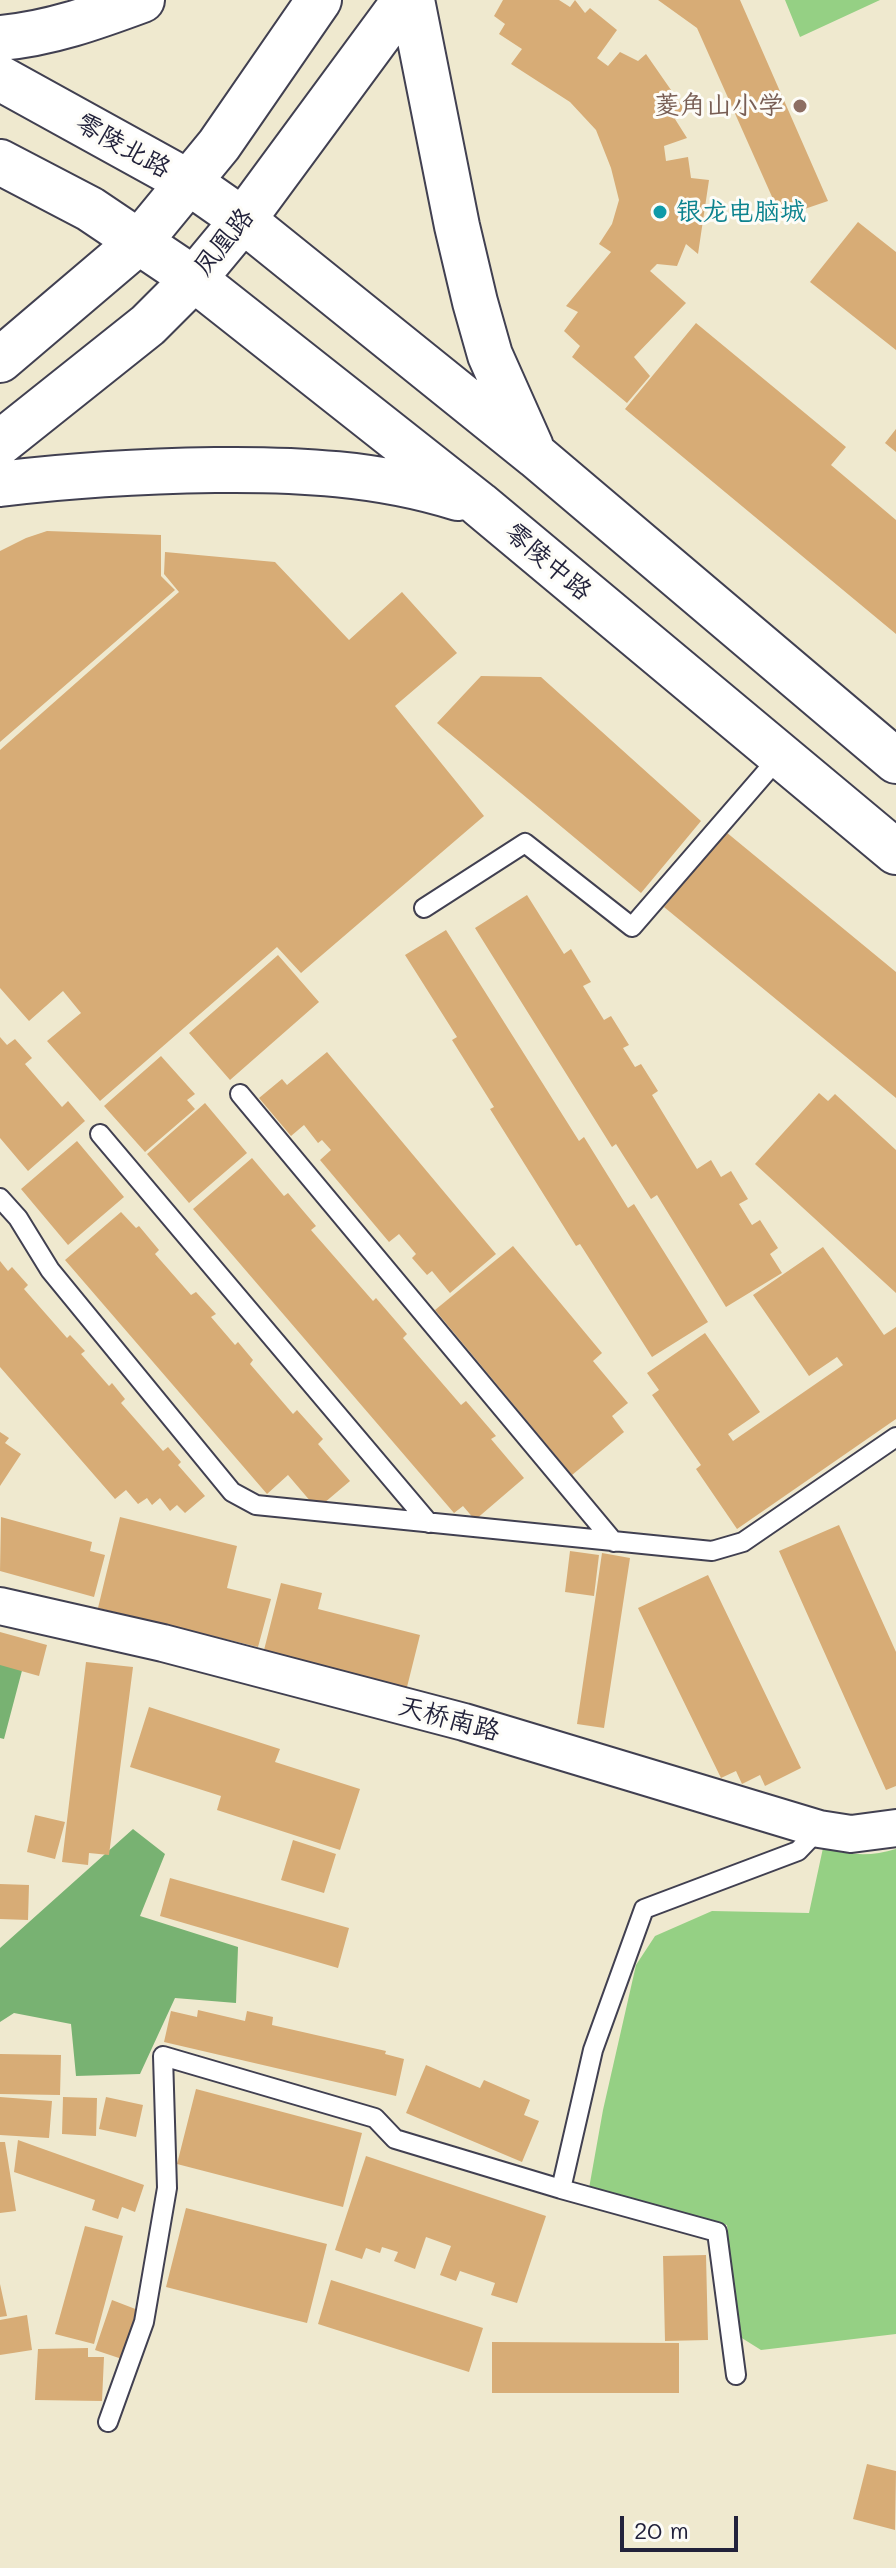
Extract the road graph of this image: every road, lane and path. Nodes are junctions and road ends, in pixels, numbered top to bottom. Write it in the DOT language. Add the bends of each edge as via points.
graph roads {
  1 [pos="142,0"];
  2 [pos="319,0"];
  3 [pos="405,0"];
  4 [pos="412,0"];
  5 [pos="0,38"];
  6 [pos="0,78"];
  7 [pos="0,162"];
  8 [pos="190,183"];
  9 [pos="243,220"];
  10 [pos="140,241"];
  11 [pos="194,279"];
  12 [pos="0,360"];
  13 [pos="0,443"];
  14 [pos="536,456"];
  15 [pos="0,484"];
  16 [pos="479,504"];
  17 [pos="780,756"];
  18 [pos="896,761"];
  19 [pos="896,852"];
  20 [pos="424,908"];
  21 [pos="240,1094"];
  22 [pos="100,1134"];
  23 [pos="0,1198"];
  24 [pos="896,1437"];
  25 [pos="429,1523"];
  26 [pos="614,1542"];
  27 [pos="0,1606"];
  28 [pos="896,1828"];
  29 [pos="819,1829"];
  30 [pos="561,2189"];
  31 [pos="736,2375"];
  32 [pos="108,2422"];
  1 -- 5 [label="main road" via="75,24"];
  2 -- 8 [label="main road"];
  3 -- 9 [label="main road, 凤凰路"];
  4 -- 14 [label="main road" via="475,302 490,355"];
  6 -- 8 [label="main road, 零陵北路"];
  7 -- 10 [label="main road"];
  8 -- 9 [label="main road, 零陵北路"];
  8 -- 10 [label="main road"];
  9 -- 11 [label="main road, 凤凰路"];
  9 -- 14 [label="main road"];
  10 -- 11 [label="main road"];
  10 -- 12 [label="main road"];
  11 -- 13 [label="main road, 凤凰路" via="148,325"];
  11 -- 16 [label="main road, 零陵中路"];
  14 -- 18 [label="main road"];
  15 -- 16 [label="main road" via="121,472 261,470 374,477"];
  16 -- 17 [label="main road, 零陵中路"];
  17 -- 19 [label="main road, 零陵中路"];
  17 -- 20 [label="lane" via="632,927 525,843"];
  21 -- 26 [label="lane"];
  22 -- 25 [label="lane"];
  23 -- 25 [label="lane" via="50,1270 232,1492 256,1505"];
  24 -- 26 [label="lane" via="743,1542 712,1551"];
  25 -- 26 [label="lane"];
  27 -- 29 [label="street, 天桥南路" via="464,1722"];
  28 -- 29 [label="street, 天桥南路" via="851,1834"];
  29 -- 30 [label="lane" via="798,1851 644,1909 593,2050"];
  30 -- 31 [label="lane" via="717,2232"];
  30 -- 32 [label="lane" via="395,2139 375,2118 163,2056 167,2188 144,2322"];
}
